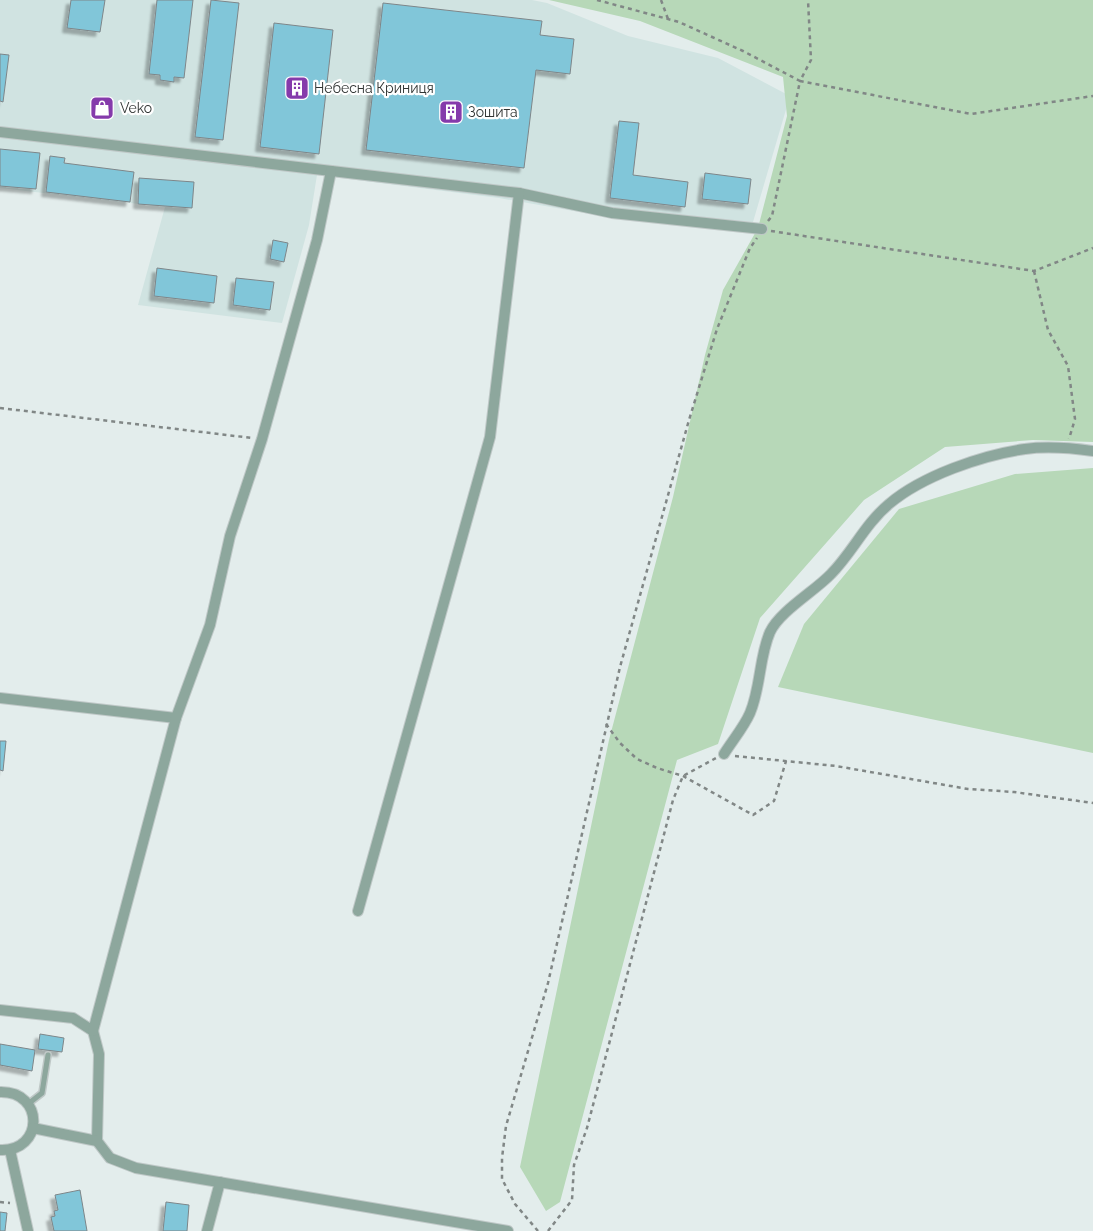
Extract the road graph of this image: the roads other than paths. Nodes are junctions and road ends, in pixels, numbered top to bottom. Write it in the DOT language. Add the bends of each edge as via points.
graph roads {
  1 [pos="0,132"];
  2 [pos="331,171"];
  3 [pos="519,193"];
  4 [pos="762,229"];
  5 [pos="1093,451"];
  6 [pos="0,698"];
  7 [pos="176,718"];
  8 [pos="724,754"];
  9 [pos="358,911"];
  10 [pos="0,1010"];
  11 [pos="93,1031"];
  12 [pos="48,1055"];
  13 [pos="0,1092"];
  14 [pos="28,1104"];
  15 [pos="33,1128"];
  16 [pos="97,1140"];
  17 [pos="5,1150"];
  18 [pos="220,1182"];
  19 [pos="28,1231"];
  20 [pos="207,1231"];
  21 [pos="508,1231"];
  1 -- 2 [label="street"];
  2 -- 3 [label="street"];
  2 -- 7 [label="street" via="317,240 262,439 230,536 210,625"];
  3 -- 4 [label="street" via="612,213"];
  3 -- 9 [label="street" via="490,437"];
  5 -- 8 [label="street" via="1066,447 1025,449 955,468 908,490 889,504 831,574 796,603 771,630 750,713"];
  6 -- 7 [label="street"];
  7 -- 11 [label="street"];
  10 -- 11 [label="street" via="73,1018"];
  11 -- 16 [label="street" via="99,1054"];
  12 -- 14 [label="lane" via="42,1093"];
  13 -- 14 [label="street" via="15,1093"];
  14 -- 15 [label="street" via="33,1114"];
  15 -- 16 [label="street"];
  15 -- 17 [label="street" via="24,1142"];
  16 -- 18 [label="street" via="110,1158 136,1168"];
  17 -- 19 [label="street"];
  18 -- 20 [label="street"];
  18 -- 21 [label="street"];
}
